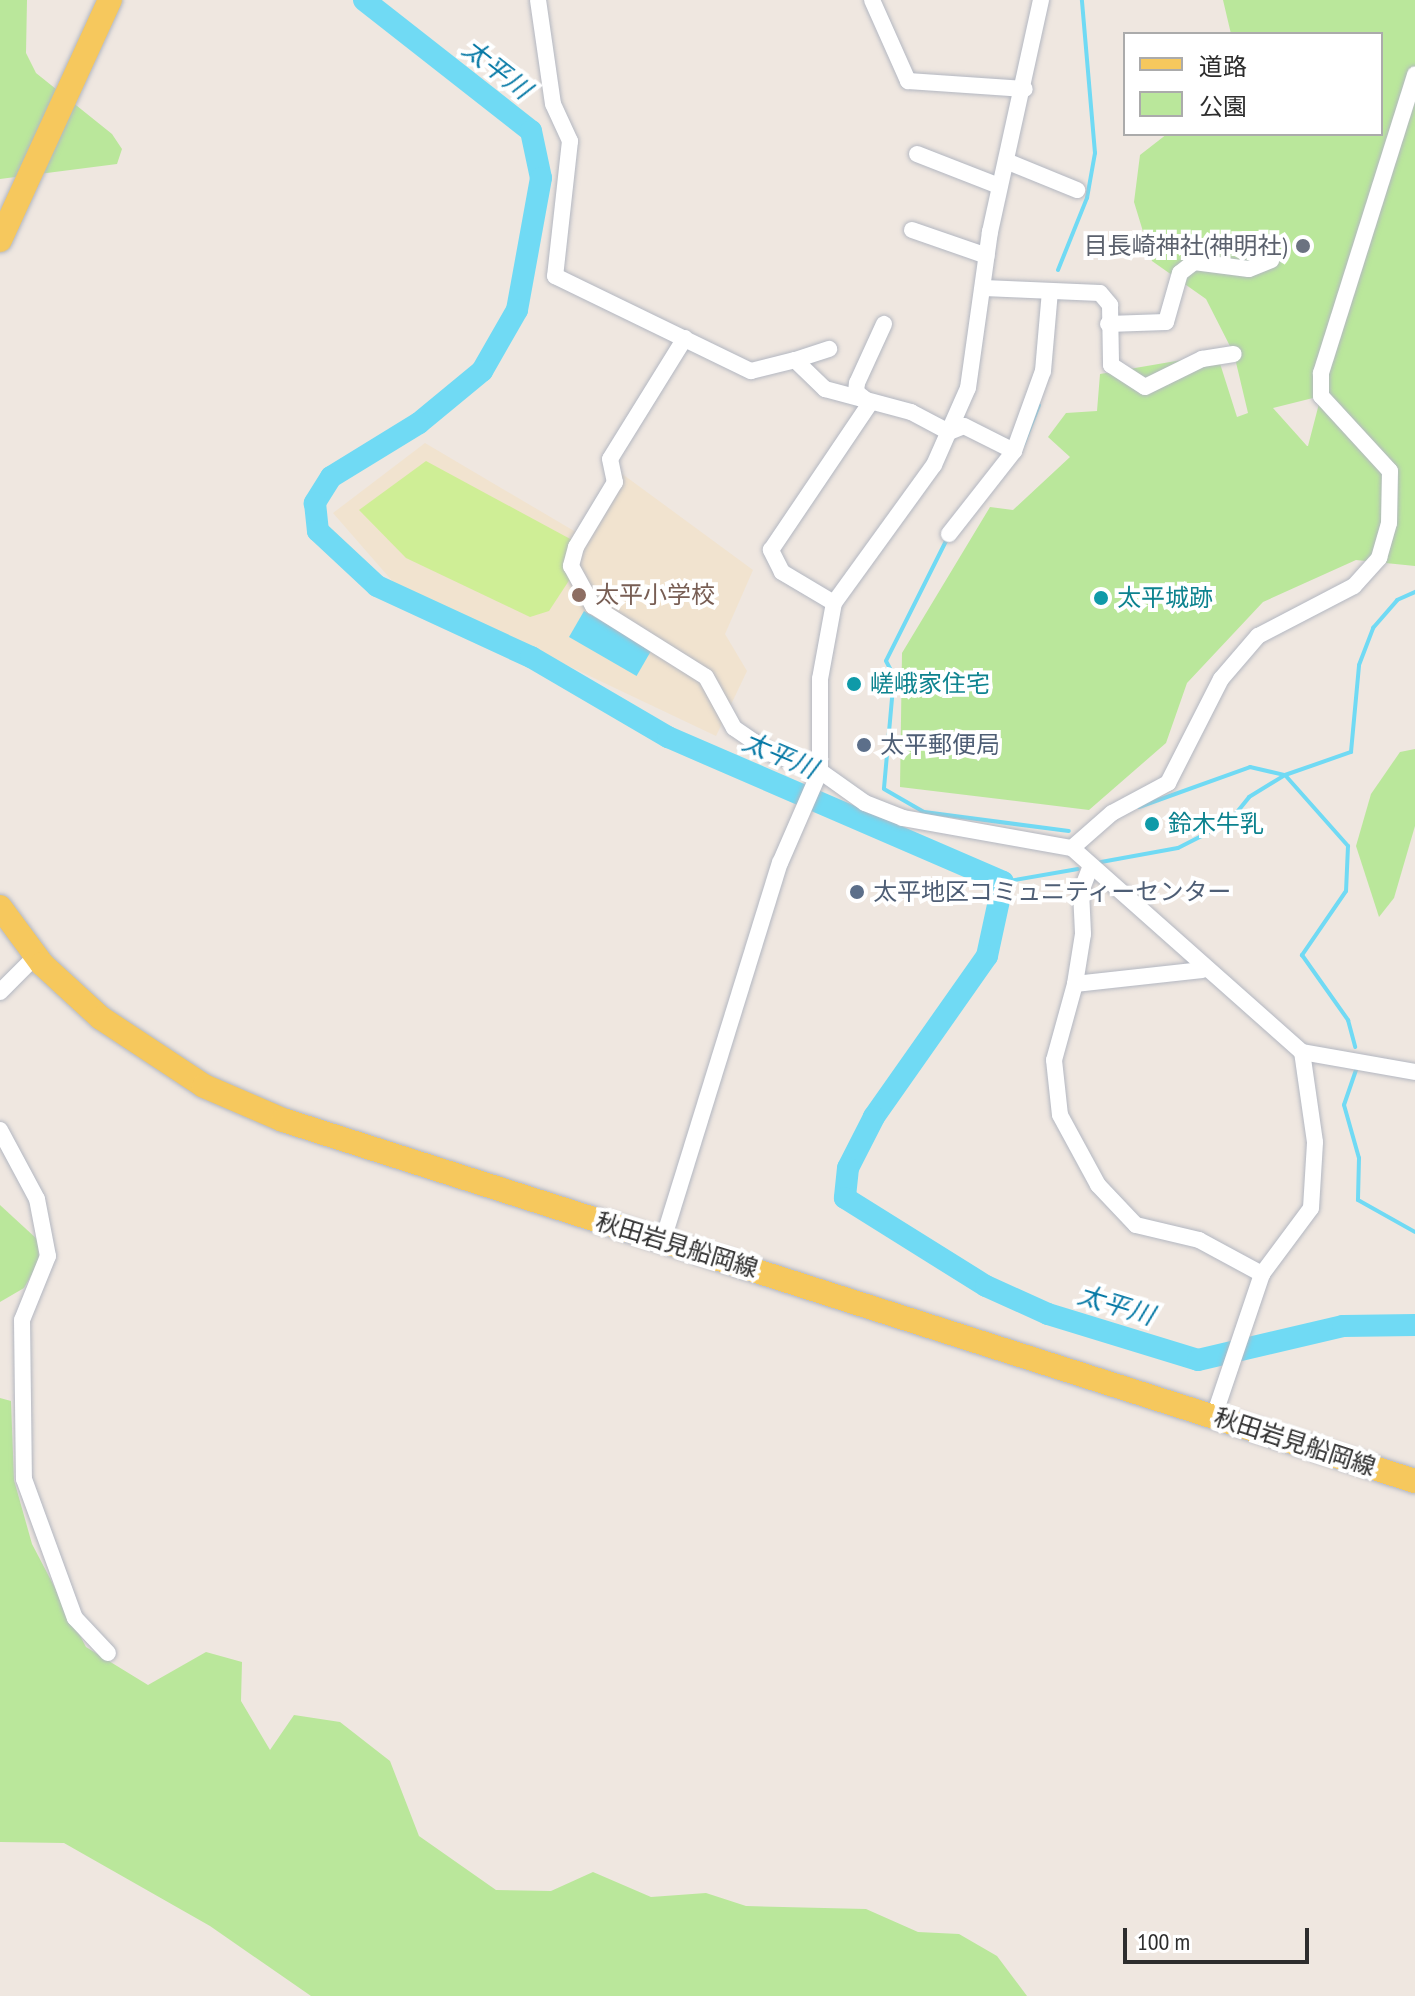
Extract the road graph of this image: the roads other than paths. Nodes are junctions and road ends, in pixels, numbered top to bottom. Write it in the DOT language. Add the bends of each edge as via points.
graph roads {
  1 [pos="110,0"];
  2 [pos="538,0"];
  3 [pos="872,0"];
  4 [pos="1041,0"];
  5 [pos="1415,74"];
  6 [pos="1025,89"];
  7 [pos="917,154"];
  8 [pos="1006,161"];
  9 [pos="999,186"];
  10 [pos="1077,190"];
  11 [pos="912,230"];
  12 [pos="0,240"];
  13 [pos="987,256"];
  14 [pos="1271,260"];
  15 [pos="984,288"];
  16 [pos="1050,291"];
  17 [pos="884,324"];
  18 [pos="1108,324"];
  19 [pos="685,338"];
  20 [pos="829,349"];
  21 [pos="1234,354"];
  22 [pos="795,360"];
  23 [pos="870,403"];
  24 [pos="949,432"];
  25 [pos="1014,451"];
  26 [pos="949,534"];
  27 [pos="834,603"];
  28 [pos="818,775"];
  29 [pos="1072,848"];
  30 [pos="1090,868"];
  31 [pos="0,907"];
  32 [pos="36,956"];
  33 [pos="1202,970"];
  34 [pos="1075,984"];
  35 [pos="0,992"];
  36 [pos="1302,1052"];
  37 [pos="1415,1072"];
  38 [pos="0,1130"];
  39 [pos="663,1240"];
  40 [pos="1262,1274"];
  41 [pos="1214,1416"];
  42 [pos="1415,1481"];
  43 [pos="108,1653"];
  1 -- 12 [label="main road"];
  2 -- 19 [label="street" via="553,104 570,141 555,276"];
  3 -- 6 [label="street" via="908,81"];
  4 -- 6 [label="street"];
  5 -- 29 [label="street" via="1321,373 1321,396 1390,471 1389,523 1379,558 1354,586 1258,636 1221,679 1168,783 1112,813"];
  6 -- 8 [label="street"];
  7 -- 9 [label="street"];
  8 -- 9 [label="street"];
  8 -- 10 [label="street"];
  9 -- 13 [label="street"];
  11 -- 13 [label="street"];
  13 -- 15 [label="street"];
  14 -- 18 [label="street" via="1249,269 1194,262 1180,273 1166,322"];
  15 -- 16 [label="street"];
  15 -- 24 [label="street" via="976,358"];
  16 -- 18 [label="street" via="1100,293 1110,305"];
  16 -- 25 [label="street" via="1043,371"];
  17 -- 23 [label="street" via="857,383 856,392"];
  18 -- 21 [label="street" via="1111,365 1145,387 1202,359"];
  19 -- 22 [label="street" via="751,371"];
  19 -- 28 [label="street" via="610,459 615,482 571,566 593,606 706,677 734,728 772,754"];
  20 -- 22 [label="street"];
  22 -- 23 [label="street" via="825,389"];
  23 -- 24 [label="street" via="911,412"];
  23 -- 27 [label="street" via="771,550 782,572"];
  24 -- 25 [label="street" via="964,426"];
  24 -- 27 [label="street" via="911,502"];
  25 -- 26 [label="street"];
  27 -- 28 [label="street" via="820,679"];
  28 -- 29 [label="street" via="903,818"];
  28 -- 39 [label="street" via="794,823"];
  29 -- 30 [label="street"];
  30 -- 33 [label="street"];
  30 -- 34 [label="street" via="1081,891"];
  31 -- 32 [label="main road, 秋田岩見船岡線"];
  32 -- 35 [label="street"];
  32 -- 39 [label="main road, 秋田岩見船岡線" via="101,1018 204,1086 353,1144"];
  33 -- 34 [label="street"];
  33 -- 36 [label="street"];
  34 -- 40 [label="street" via="1053,1087 1060,1115 1098,1185 1136,1225 1199,1240"];
  36 -- 37 [label="street"];
  36 -- 40 [label="street" via="1315,1142 1311,1208"];
  38 -- 43 [label="street" via="37,1199 48,1256 22,1320 24,1479 75,1618"];
  39 -- 41 [label="main road, 秋田岩見船岡線"];
  40 -- 41 [label="street"];
  41 -- 42 [label="main road, 秋田岩見船岡線"];
}
